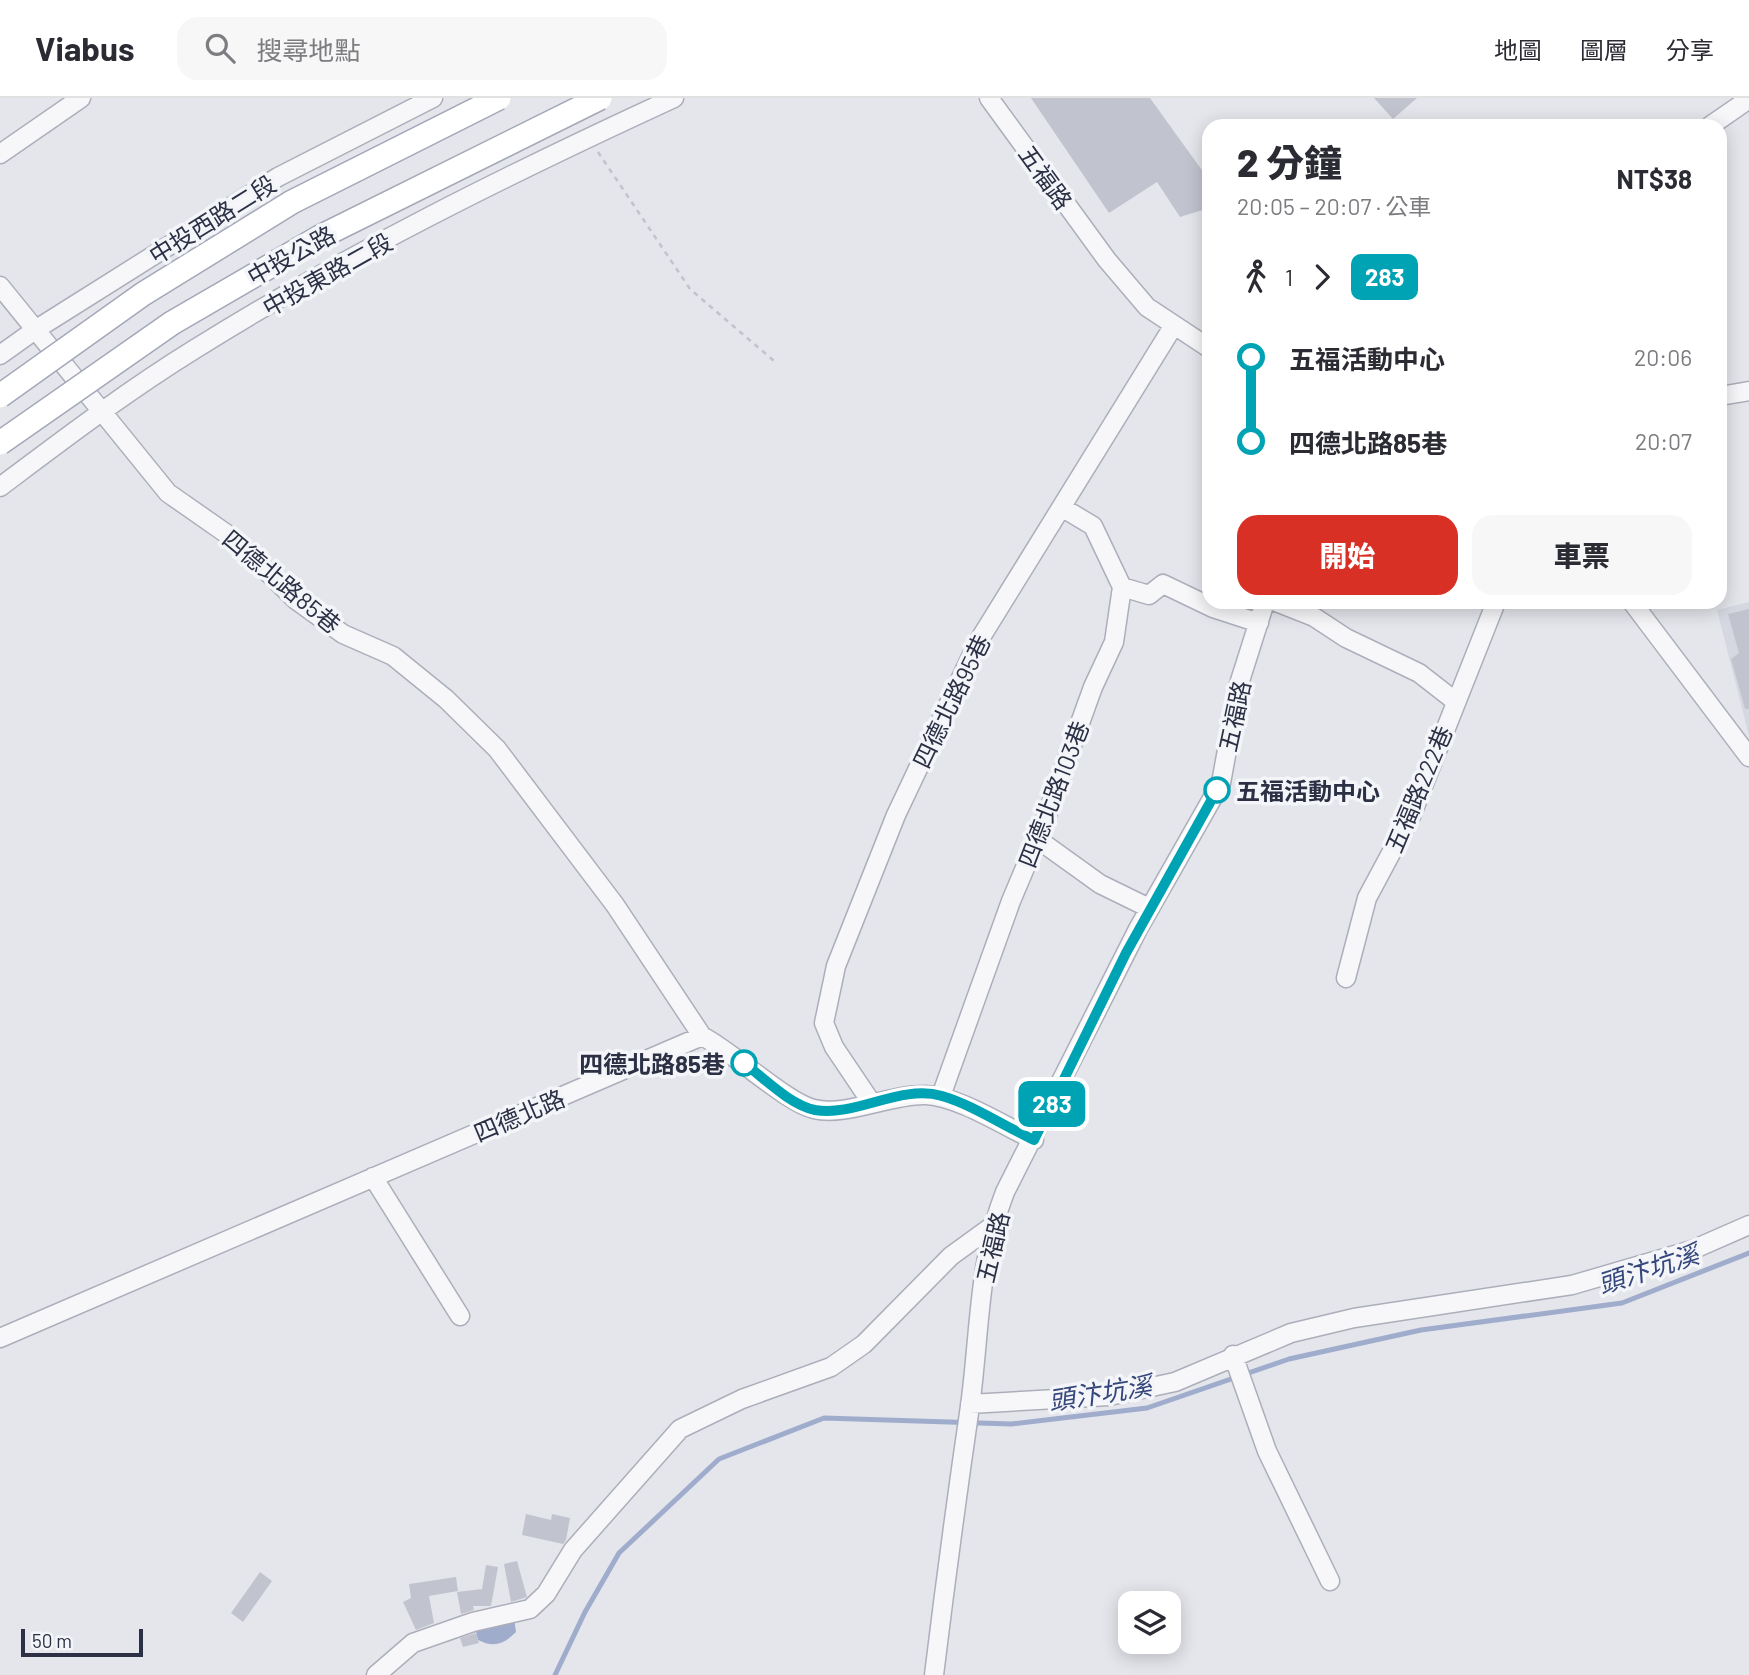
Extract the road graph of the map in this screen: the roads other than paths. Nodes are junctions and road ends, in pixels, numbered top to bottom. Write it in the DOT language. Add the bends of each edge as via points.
graph roads {
  1 [pos="433,98"];
  2 [pos="499,98"];
  3 [pos="600,98"];
  4 [pos="674,98"];
  5 [pos="989,98"];
  6 [pos="998,98"];
  7 [pos="1749,99"];
  8 [pos="72,101"];
  9 [pos="1004,119"];
  10 [pos="1720,119"];
  11 [pos="0,153"];
  12 [pos="0,286"];
  13 [pos="1174,324"];
  14 [pos="35,330"];
  15 [pos="1202,343"];
  16 [pos="0,355"];
  17 [pos="1749,391"];
  18 [pos="1727,395"];
  19 [pos="0,396"];
  20 [pos="102,411"];
  21 [pos="0,443"];
  22 [pos="0,487"];
  23 [pos="1063,508"];
  24 [pos="1122,587"];
  25 [pos="1202,603"];
  26 [pos="1216,609"];
  27 [pos="1263,609"];
  28 [pos="1294,609"];
  29 [pos="1493,609"];
  30 [pos="1637,609"];
  31 [pos="1259,623"];
  32 [pos="1455,701"];
  33 [pos="1749,757"];
  34 [pos="1036,838"];
  35 [pos="1149,908"];
  36 [pos="1346,978"];
  37 [pos="702,1036"];
  38 [pos="942,1096"];
  39 [pos="871,1102"];
  40 [pos="1034,1140"];
  41 [pos="373,1177"];
  42 [pos="1749,1225"];
  43 [pos="991,1227"];
  44 [pos="460,1316"];
  45 [pos="0,1338"];
  46 [pos="1233,1355"];
  47 [pos="970,1405"];
  48 [pos="1330,1581"];
  49 [pos="376,1675"];
  50 [pos="934,1675"];
  1 -- 14 [label="street, 中投西路二段" via="278,177"];
  2 -- 19 [label="main road, 中投公路, bridge" via="292,202 143,294"];
  3 -- 21 [label="main road, 中投公路, bridge" via="320,237 172,323"];
  4 -- 20 [label="street, 中投東路二段" via="342,264 195,349"];
  5 -- 9 [label="street, 五福路"];
  6 -- 9 [label="street, 五福路"];
  7 -- 10 [label="street"];
  8 -- 11 [label="street"];
  9 -- 13 [label="street, 五福路" via="1107,260 1147,307"];
  12 -- 14 [label="street, 四德北路85巷"];
  13 -- 15 [label="street, 五福路"];
  13 -- 23 [label="street, 四德北路95巷"];
  14 -- 16 [label="street, 中投西路二段"];
  14 -- 20 [label="street, 四德北路85巷"];
  17 -- 18 [label="street"];
  20 -- 22 [label="street, 中投東路二段"];
  20 -- 37 [label="street, 四德北路85巷" via="168,493 234,539 296,600 343,634 393,656 497,749 615,905"];
  23 -- 24 [label="street" via="1093,526"];
  23 -- 39 [label="street, 四德北路95巷" via="978,642 896,815 836,966 824,1023"];
  24 -- 25 [label="street" via="1149,595 1163,584"];
  24 -- 34 [label="street, 四德北路103巷" via="1114,642"];
  26 -- 31 [label="street"];
  27 -- 31 [label="street, 五福路"];
  28 -- 32 [label="street" via="1419,673"];
  29 -- 32 [label="street, 五福路222巷"];
  30 -- 33 [label="street"];
  31 -- 35 [label="street, 五福路" via="1239,684 1221,783"];
  32 -- 36 [label="street, 五福路222巷" via="1412,814 1367,898"];
  34 -- 35 [label="street" via="1100,884"];
  34 -- 38 [label="street, 四德北路103巷"];
  35 -- 40 [label="street, 五福路"];
  37 -- 39 [label="street" via="806,1107 833,1110"];
  37 -- 41 [label="street, 四德北路"];
  38 -- 39 [label="street"];
  38 -- 40 [label="street"];
  40 -- 43 [label="street, 五福路"];
  41 -- 44 [label="street"];
  41 -- 45 [label="street, 四德北路"];
  42 -- 46 [label="street" via="1692,1250 1572,1285 1353,1318 1292,1333"];
  43 -- 47 [label="street, 五福路" via="977,1315"];
  43 -- 49 [label="street" via="951,1256 864,1344 831,1367 742,1399 680,1429 573,1550 546,1594 530,1609 413,1643"];
  46 -- 47 [label="street" via="1175,1382 1108,1396"];
  46 -- 48 [label="street" via="1267,1451"];
  47 -- 50 [label="street, 五福路"];
}
